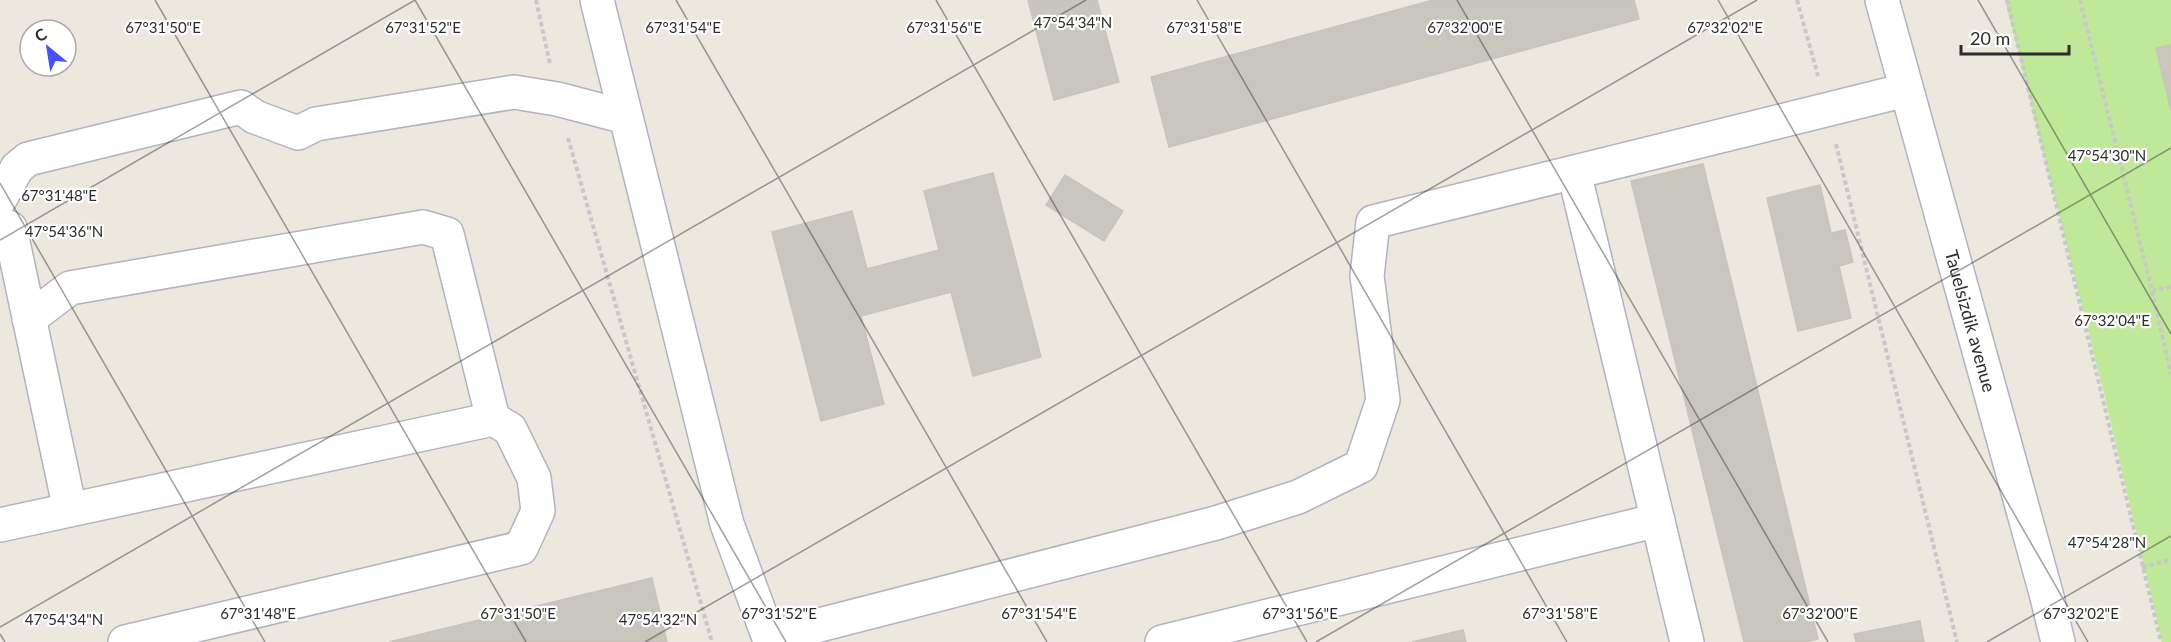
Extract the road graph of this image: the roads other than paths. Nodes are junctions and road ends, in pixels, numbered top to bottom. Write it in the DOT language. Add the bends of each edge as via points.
graph roads {
  1 [pos="597,0"];
  2 [pos="1882,0"];
  3 [pos="1905,90"];
  4 [pos="626,117"];
  5 [pos="1574,172"];
  6 [pos="0,199"];
  7 [pos="0,223"];
  8 [pos="29,319"];
  9 [pos="493,419"];
  10 [pos="70,510"];
  11 [pos="1658,520"];
  12 [pos="0,525"];
  13 [pos="769,640"];
  14 [pos="125,642"];
  15 [pos="1162,642"];
  16 [pos="1687,642"];
  17 [pos="2058,642"];
  1 -- 4 [label="street"];
  2 -- 3 [label="street, Tauelsizdik avenue"];
  3 -- 5 [label="street"];
  3 -- 17 [label="street, Tauelsizdik avenue"];
  4 -- 6 [label="street" via="514,92 316,124 298,133 255,117 241,107 28,159 17,168"];
  4 -- 13 [label="street" via="727,524"];
  5 -- 11 [label="street"];
  5 -- 13 [label="street" via="1373,222 1367,276 1383,400 1361,466 1298,497 1216,523"];
  7 -- 8 [label="street" via="10,228"];
  8 -- 9 [label="street" via="70,288 423,227 447,234"];
  8 -- 10 [label="street"];
  9 -- 10 [label="street"];
  9 -- 14 [label="street" via="510,429 534,478 538,511 521,548"];
  10 -- 12 [label="street"];
  11 -- 15 [label="street"];
  11 -- 16 [label="street"];
}
